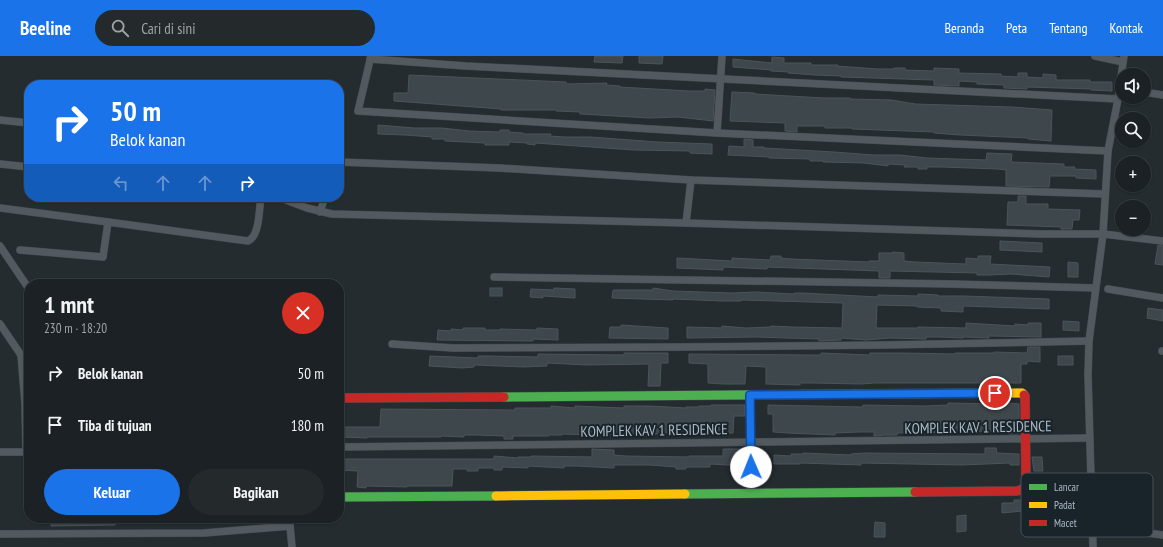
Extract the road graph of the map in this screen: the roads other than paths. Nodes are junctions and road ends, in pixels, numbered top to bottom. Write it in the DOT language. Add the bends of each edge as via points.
graph roads {
  1 [pos="722,56"];
  2 [pos="1095,56"];
  3 [pos="370,58"];
  4 [pos="1124,59"];
  5 [pos="720,79"];
  6 [pos="1151,93"];
  7 [pos="1163,95"];
  8 [pos="1115,100"];
  9 [pos="1117,104"];
  10 [pos="0,120"];
  11 [pos="24,122"];
  12 [pos="717,133"];
  13 [pos="1108,151"];
  14 [pos="344,162"];
  15 [pos="0,164"];
  16 [pos="24,166"];
  17 [pos="691,180"];
  18 [pos="1105,194"];
  19 [pos="260,202"];
  20 [pos="292,202"];
  21 [pos="323,202"];
  22 [pos="0,208"];
  23 [pos="320,212"];
  24 [pos="108,222"];
  25 [pos="686,223"];
  26 [pos="1103,234"];
  27 [pos="1163,241"];
  28 [pos="0,246"];
  29 [pos="20,250"];
  30 [pos="494,277"];
  31 [pos="24,282"];
  32 [pos="1095,288"];
  33 [pos="1108,289"];
  34 [pos="1163,298"];
  35 [pos="0,324"];
  36 [pos="1089,341"];
  37 [pos="392,344"];
  38 [pos="24,355"];
  39 [pos="750,395"];
  40 [pos="344,398"];
  41 [pos="1089,438"];
  42 [pos="1025,440"];
  43 [pos="750,442"];
  44 [pos="344,447"];
  45 [pos="0,452"];
  46 [pos="24,452"];
  47 [pos="1026,473"];
  48 [pos="1091,473"];
  49 [pos="1021,490"];
  50 [pos="751,493"];
  51 [pos="344,497"];
  52 [pos="289,523"];
  53 [pos="290,526"];
  54 [pos="0,534"];
  55 [pos="1153,535"];
  56 [pos="1163,536"];
  57 [pos="292,547"];
  1 -- 5 [label="street"];
  2 -- 4 [label="street"];
  3 -- 5 [label="street" via="466,66"];
  3 -- 12 [label="street" via="358,111"];
  5 -- 8 [label="street"];
  5 -- 12 [label="street"];
  6 -- 7 [label="street"];
  9 -- 13 [label="street"];
  10 -- 11 [label="street"];
  12 -- 13 [label="street"];
  13 -- 18 [label="street"];
  14 -- 17 [label="street" via="499,168"];
  15 -- 16 [label="street"];
  17 -- 18 [label="street"];
  17 -- 25 [label="street"];
  18 -- 26 [label="street"];
  19 -- 24 [label="street" via="257,231 248,241"];
  20 -- 23 [label="street"];
  21 -- 23 [label="street"];
  22 -- 24 [label="street"];
  23 -- 25 [label="street"];
  24 -- 29 [label="street" via="103,257"];
  25 -- 26 [label="street"];
  26 -- 27 [label="street"];
  26 -- 32 [label="street"];
  28 -- 31 [label="street"];
  30 -- 32 [label="street"];
  32 -- 36 [label="street"];
  33 -- 34 [label="street"];
  35 -- 38 [label="street"];
  36 -- 37 [label="street" via="883,346 453,348"];
  36 -- 41 [label="street"];
  39 -- 40 [label="street"];
  39 -- 42 [label="street" via="1022,393 1025,396"];
  39 -- 43 [label="street"];
  41 -- 42 [label="street, KOMPLEK KAV 1 RESIDENCE"];
  41 -- 48 [label="street"];
  42 -- 43 [label="street, KOMPLEK KAV 1 RESIDENCE"];
  42 -- 47 [label="street"];
  43 -- 44 [label="street, KOMPLEK KAV 1 RESIDENCE"];
  43 -- 50 [label="street"];
  45 -- 46 [label="street"];
  49 -- 50 [label="street"];
  50 -- 51 [label="street"];
  52 -- 53 [label="street"];
  53 -- 54 [label="street" via="204,533"];
  53 -- 57 [label="street"];
  55 -- 56 [label="street"];
}
